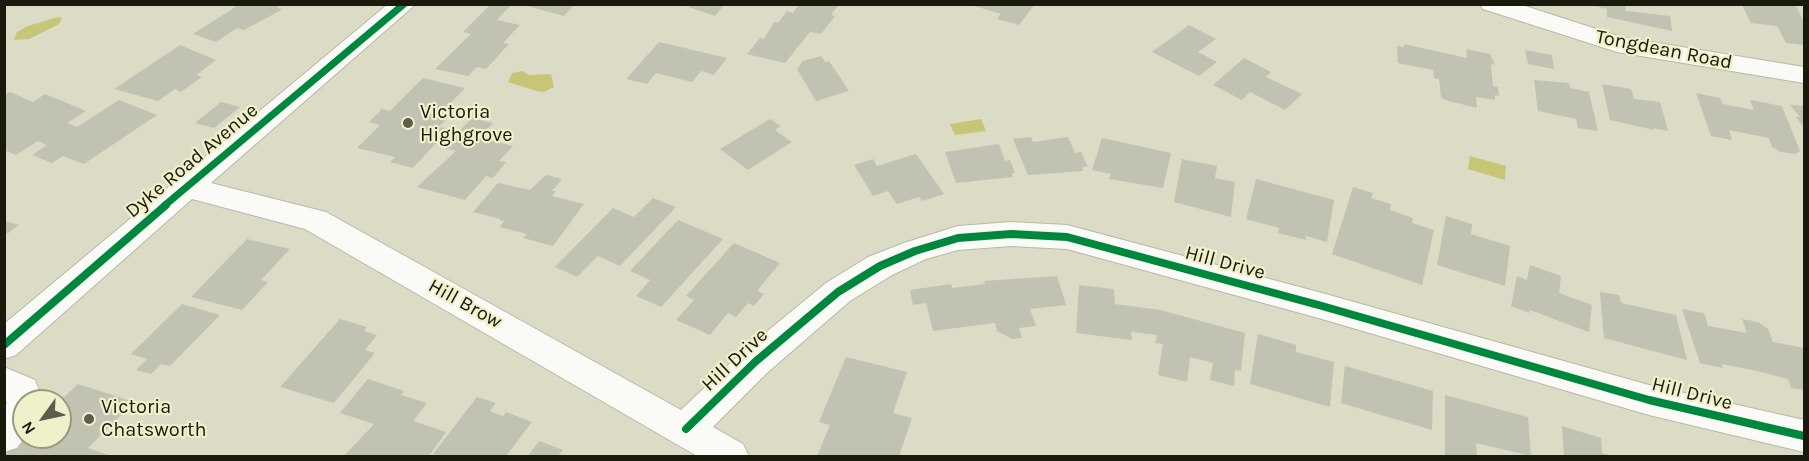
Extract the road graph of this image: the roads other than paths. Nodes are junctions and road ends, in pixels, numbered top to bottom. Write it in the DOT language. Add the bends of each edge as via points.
graph roads {
  1 [pos="404,4"];
  2 [pos="1492,4"];
  3 [pos="1804,75"];
  4 [pos="186,187"];
  5 [pos="4,345"];
  6 [pos="4,382"];
  7 [pos="18,389"];
  8 [pos="686,429"];
  9 [pos="1804,436"];
  10 [pos="730,456"];
  1 -- 4 [label="street, Dyke Road Avenue"];
  2 -- 3 [label="street, Tongdean Road" via="1617,44"];
  4 -- 5 [label="street, Dyke Road Avenue"];
  4 -- 8 [label="street, Hill Brow" via="315,220"];
  6 -- 7 [label="street"];
  8 -- 9 [label="street, Hill Drive" via="755,362 837,292 880,266 958,238 1011,234 1067,237 1649,400"];
  8 -- 10 [label="street, Hill Brow"];
}
